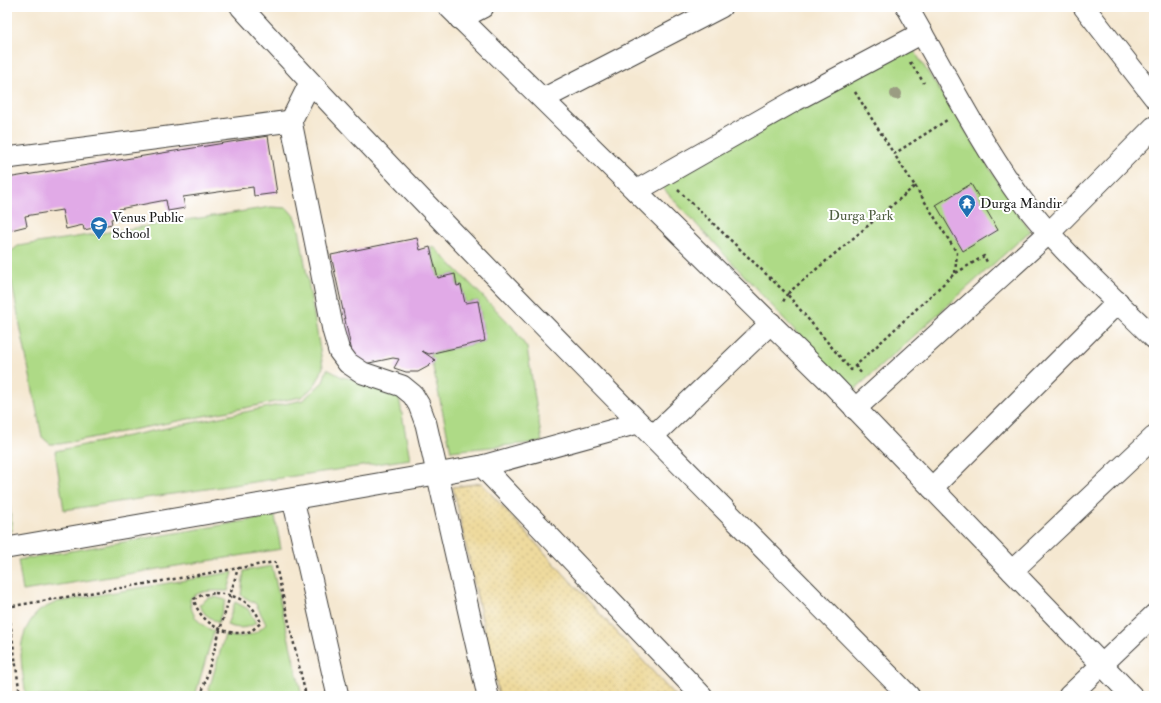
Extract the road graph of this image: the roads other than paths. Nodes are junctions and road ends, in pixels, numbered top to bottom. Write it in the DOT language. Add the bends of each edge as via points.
graph roads {
  1 [pos="241,7"];
  2 [pos="483,7"];
  3 [pos="722,7"];
  4 [pos="907,7"];
  5 [pos="1084,7"];
  6 [pos="454,13"];
  7 [pos="922,33"];
  8 [pos="310,82"];
  9 [pos="1154,96"];
  10 [pos="543,99"];
  11 [pos="291,121"];
  12 [pos="1154,127"];
  13 [pos="7,158"];
  14 [pos="636,191"];
  15 [pos="1050,232"];
  16 [pos="1118,302"];
  17 [pos="771,323"];
  18 [pos="1154,338"];
  19 [pos="855,409"];
  20 [pos="645,429"];
  21 [pos="1154,437"];
  22 [pos="482,466"];
  23 [pos="437,475"];
  24 [pos="932,488"];
  25 [pos="292,499"];
  26 [pos="7,548"];
  27 [pos="1012,572"];
  28 [pos="1154,615"];
  29 [pos="1102,664"];
  30 [pos="338,696"];
  31 [pos="488,696"];
  32 [pos="702,696"];
  33 [pos="909,696"];
  34 [pos="1070,696"];
  35 [pos="1132,696"];
  1 -- 8 [label="street"];
  2 -- 6 [label="street"];
  3 -- 10 [label="street"];
  4 -- 7 [label="street"];
  5 -- 9 [label="street"];
  6 -- 10 [label="street"];
  7 -- 14 [label="street" via="796,100"];
  7 -- 15 [label="street" via="1004,173 1023,201"];
  8 -- 11 [label="street"];
  8 -- 20 [label="street"];
  10 -- 14 [label="street"];
  11 -- 13 [label="street"];
  11 -- 23 [label="street" via="339,351 348,363 363,373 402,386 413,395 426,424"];
  12 -- 15 [label="street"];
  14 -- 17 [label="street"];
  15 -- 16 [label="street"];
  15 -- 19 [label="street"];
  16 -- 18 [label="street"];
  16 -- 24 [label="street"];
  17 -- 19 [label="street"];
  17 -- 20 [label="street"];
  19 -- 24 [label="street"];
  20 -- 22 [label="street"];
  20 -- 33 [label="street"];
  21 -- 27 [label="street"];
  22 -- 23 [label="street"];
  22 -- 32 [label="street"];
  23 -- 25 [label="street"];
  23 -- 31 [label="street"];
  24 -- 27 [label="street"];
  25 -- 26 [label="street"];
  25 -- 30 [label="street"];
  27 -- 29 [label="street"];
  28 -- 29 [label="street"];
  29 -- 34 [label="street"];
  29 -- 35 [label="street"];
}
